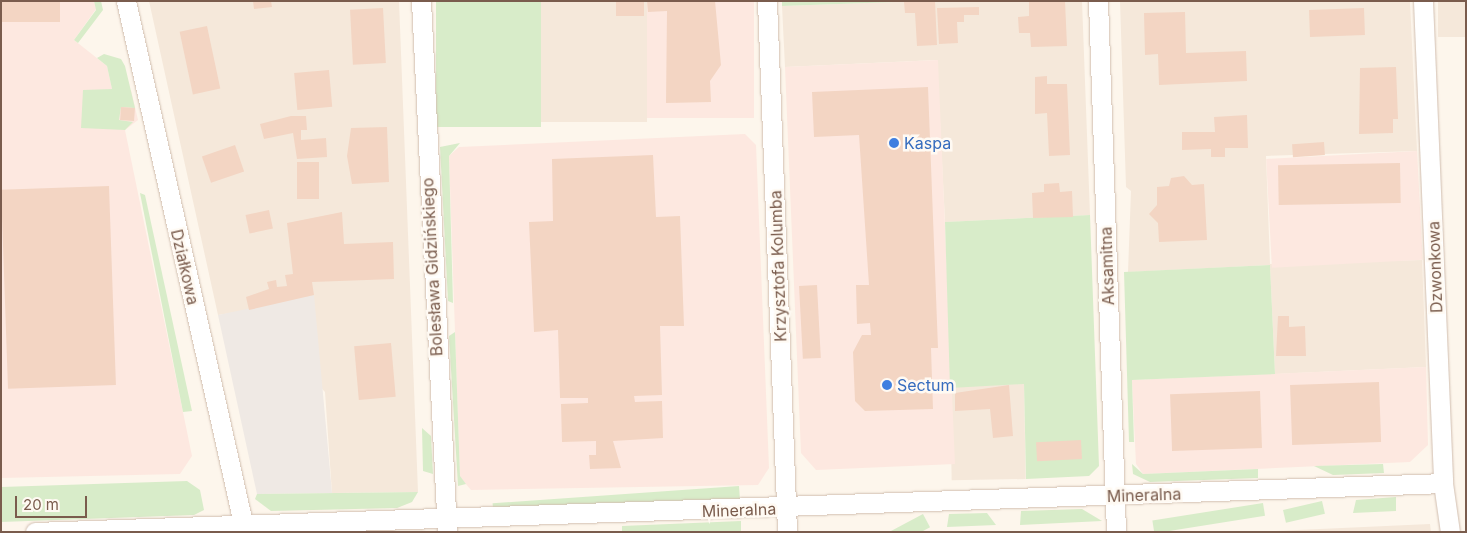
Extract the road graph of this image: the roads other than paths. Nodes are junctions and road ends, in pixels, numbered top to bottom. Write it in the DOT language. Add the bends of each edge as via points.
graph roads {
  1 [pos="126,1"];
  2 [pos="421,1"];
  3 [pos="767,1"];
  4 [pos="1098,1"];
  5 [pos="1424,1"];
  6 [pos="1444,483"];
  7 [pos="1116,496"];
  8 [pos="787,508"];
  9 [pos="446,525"];
  10 [pos="244,528"];
  11 [pos="34,532"];
  12 [pos="787,532"];
  13 [pos="1116,532"];
  14 [pos="1450,532"];
  1 -- 10 [label="street, Działkowa"];
  2 -- 9 [label="street, Bolesława Gidzińskiego"];
  3 -- 8 [label="street, Krzysztofa Kolumba"];
  4 -- 7 [label="street, Aksamitna"];
  5 -- 6 [label="street, Dzwonkowa"];
  6 -- 7 [label="street, Mineralna"];
  6 -- 14 [label="street, Dzwonkowa"];
  7 -- 8 [label="street, Mineralna"];
  7 -- 13 [label="street, Aksamitna"];
  8 -- 9 [label="street, Mineralna"];
  8 -- 12 [label="street, Krzysztofa Kolumba"];
  9 -- 10 [label="street, Mineralna"];
  10 -- 11 [label="street, Mineralna"];
}
